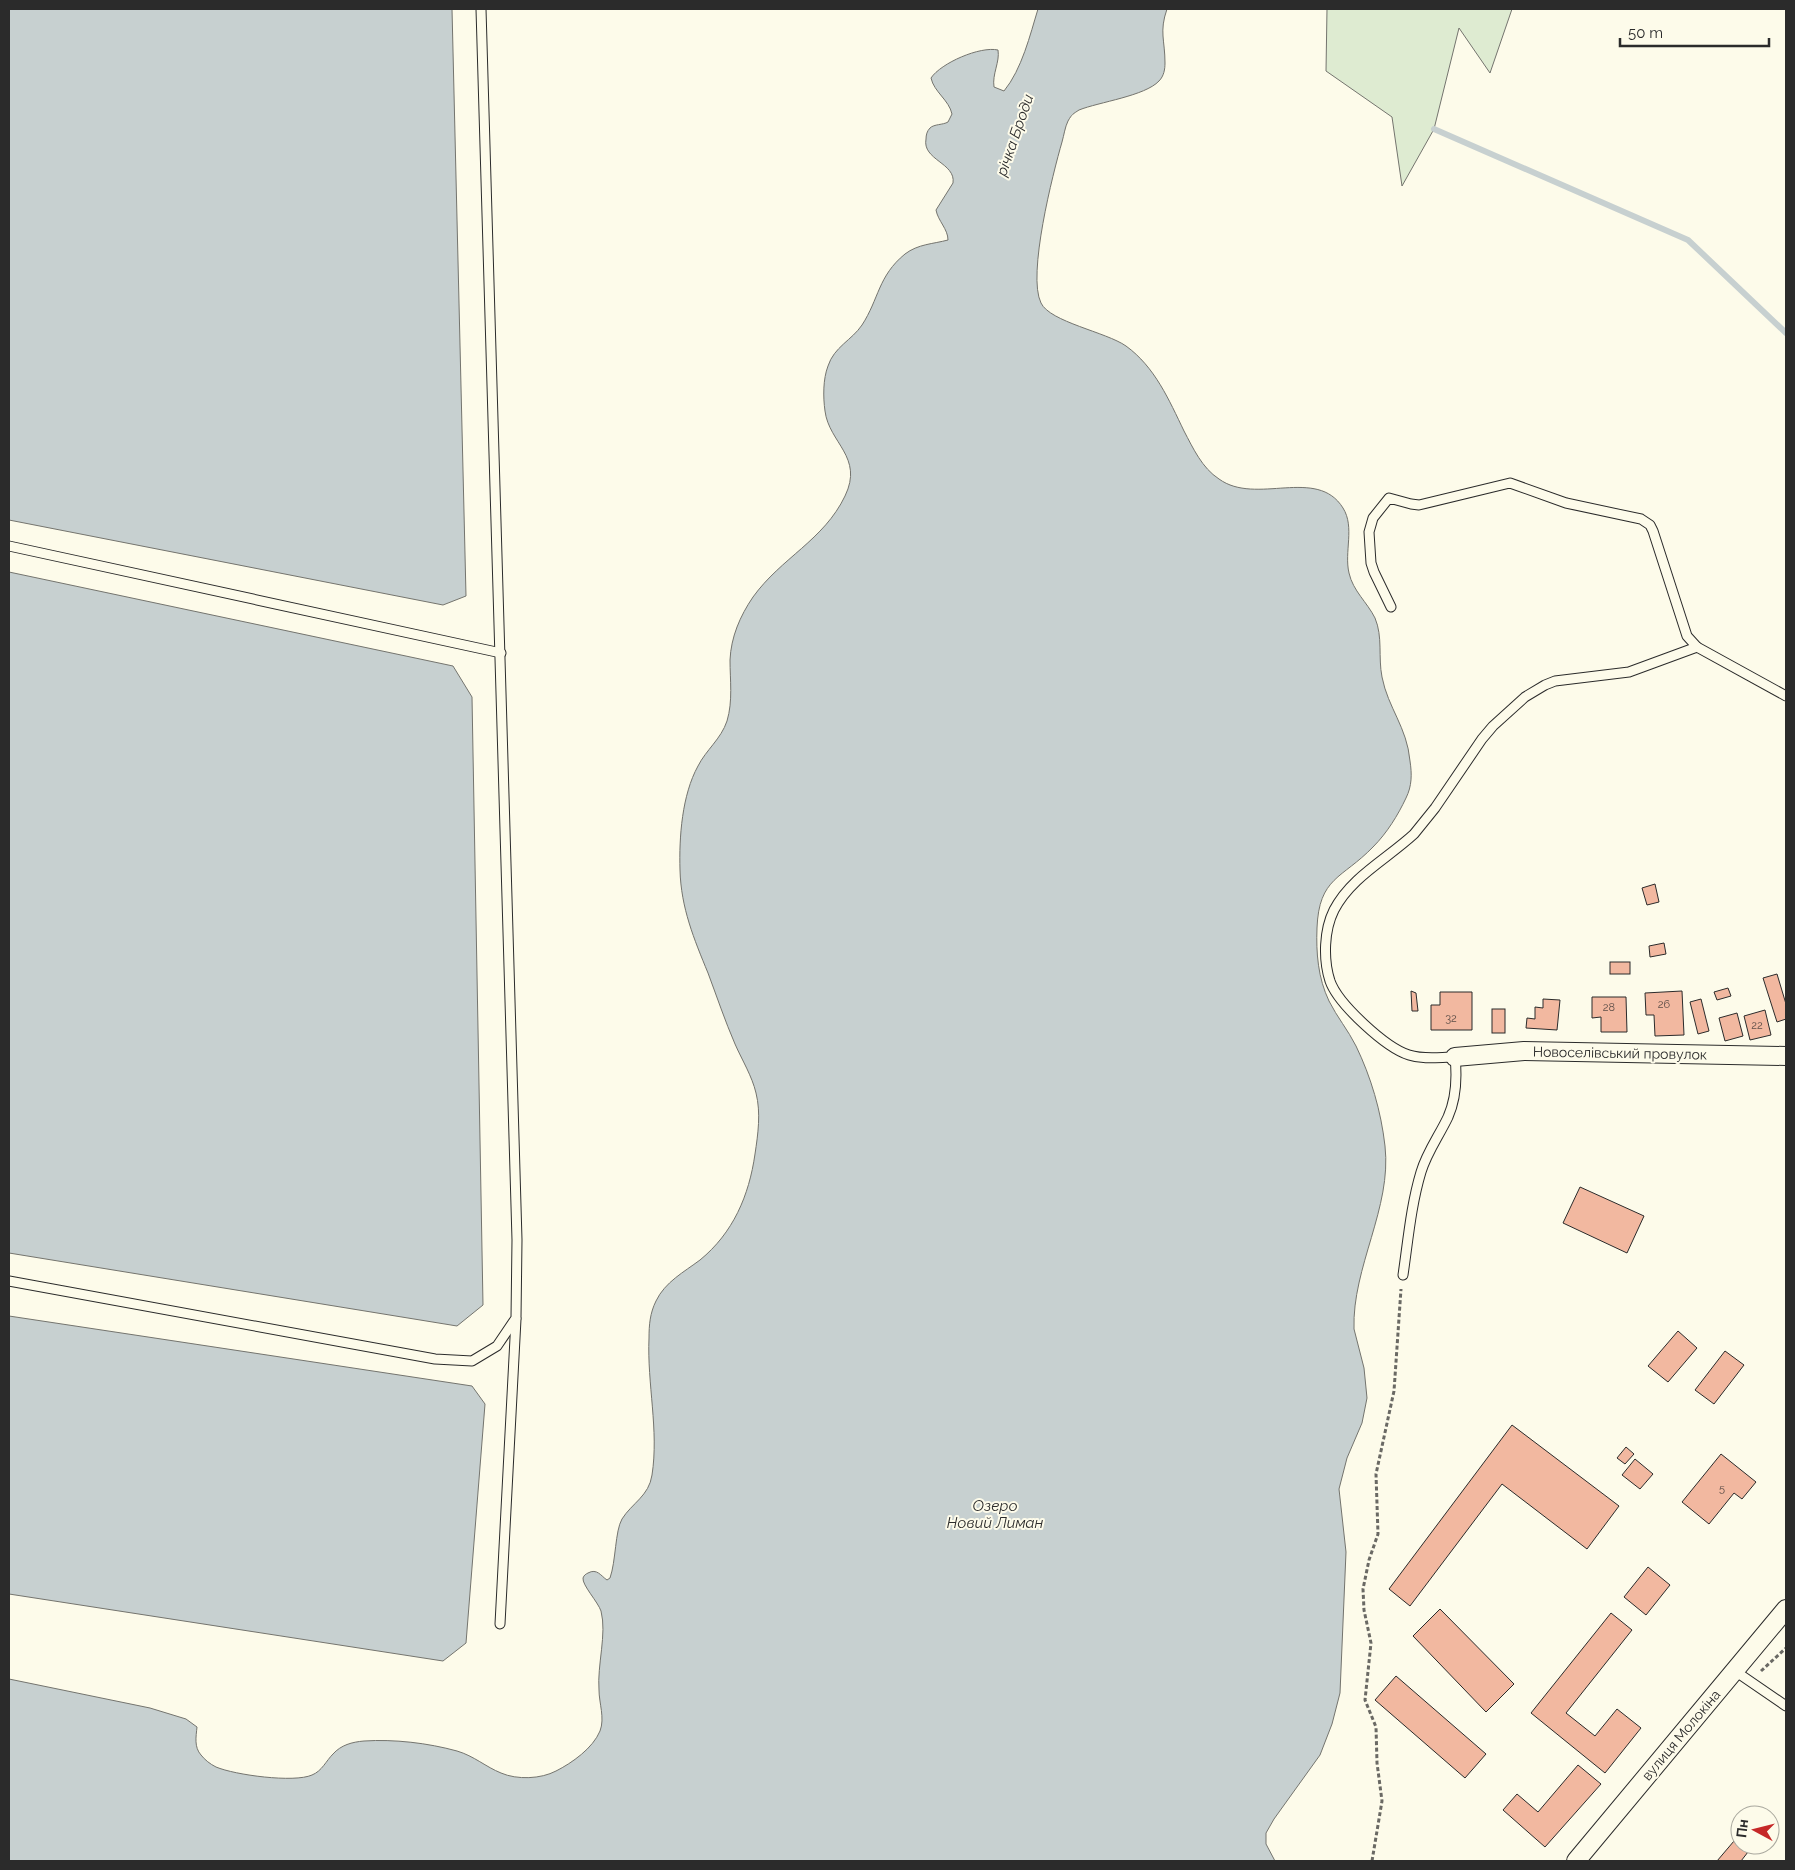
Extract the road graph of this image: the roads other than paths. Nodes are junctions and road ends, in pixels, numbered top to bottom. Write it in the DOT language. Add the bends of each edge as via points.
graph roads {
  1 [pos="481,9"];
  2 [pos="9,546"];
  3 [pos="1391,607"];
  4 [pos="1697,647"];
  5 [pos="500,653"];
  6 [pos="1786,696"];
  7 [pos="1786,1056"];
  8 [pos="1455,1057"];
  9 [pos="1403,1275"];
  10 [pos="9,1281"];
  11 [pos="516,1318"];
  12 [pos="1786,1609"];
  13 [pos="500,1624"];
  14 [pos="1735,1671"];
  15 [pos="1786,1706"];
  16 [pos="1576,1861"];
  1 -- 5 [label="lane"];
  2 -- 5 [label="lane"];
  3 -- 4 [label="lane" via="1371,563 1369,532 1373,518 1390,498 1419,505 1510,484 1566,503 1646,522 1652,531 1687,636"];
  4 -- 6 [label="lane"];
  4 -- 8 [label="lane" via="1629,672 1555,681 1525,697 1482,739 1414,834 1356,882 1337,905 1330,920 1326,943 1328,973 1334,990 1363,1023 1400,1052 1419,1058"];
  5 -- 11 [label="lane" via="517,1240"];
  7 -- 8 [label="street, Новоселівський провулок" via="1524,1051"];
  8 -- 9 [label="lane" via="1455,1094 1448,1117 1420,1175"];
  10 -- 11 [label="lane" via="436,1359 472,1361 497,1346"];
  11 -- 13 [label="lane"];
  12 -- 14 [label="street, вулиця Молокіна"];
  14 -- 15 [label="lane"];
  14 -- 16 [label="street, вулиця Молокіна"];
}
